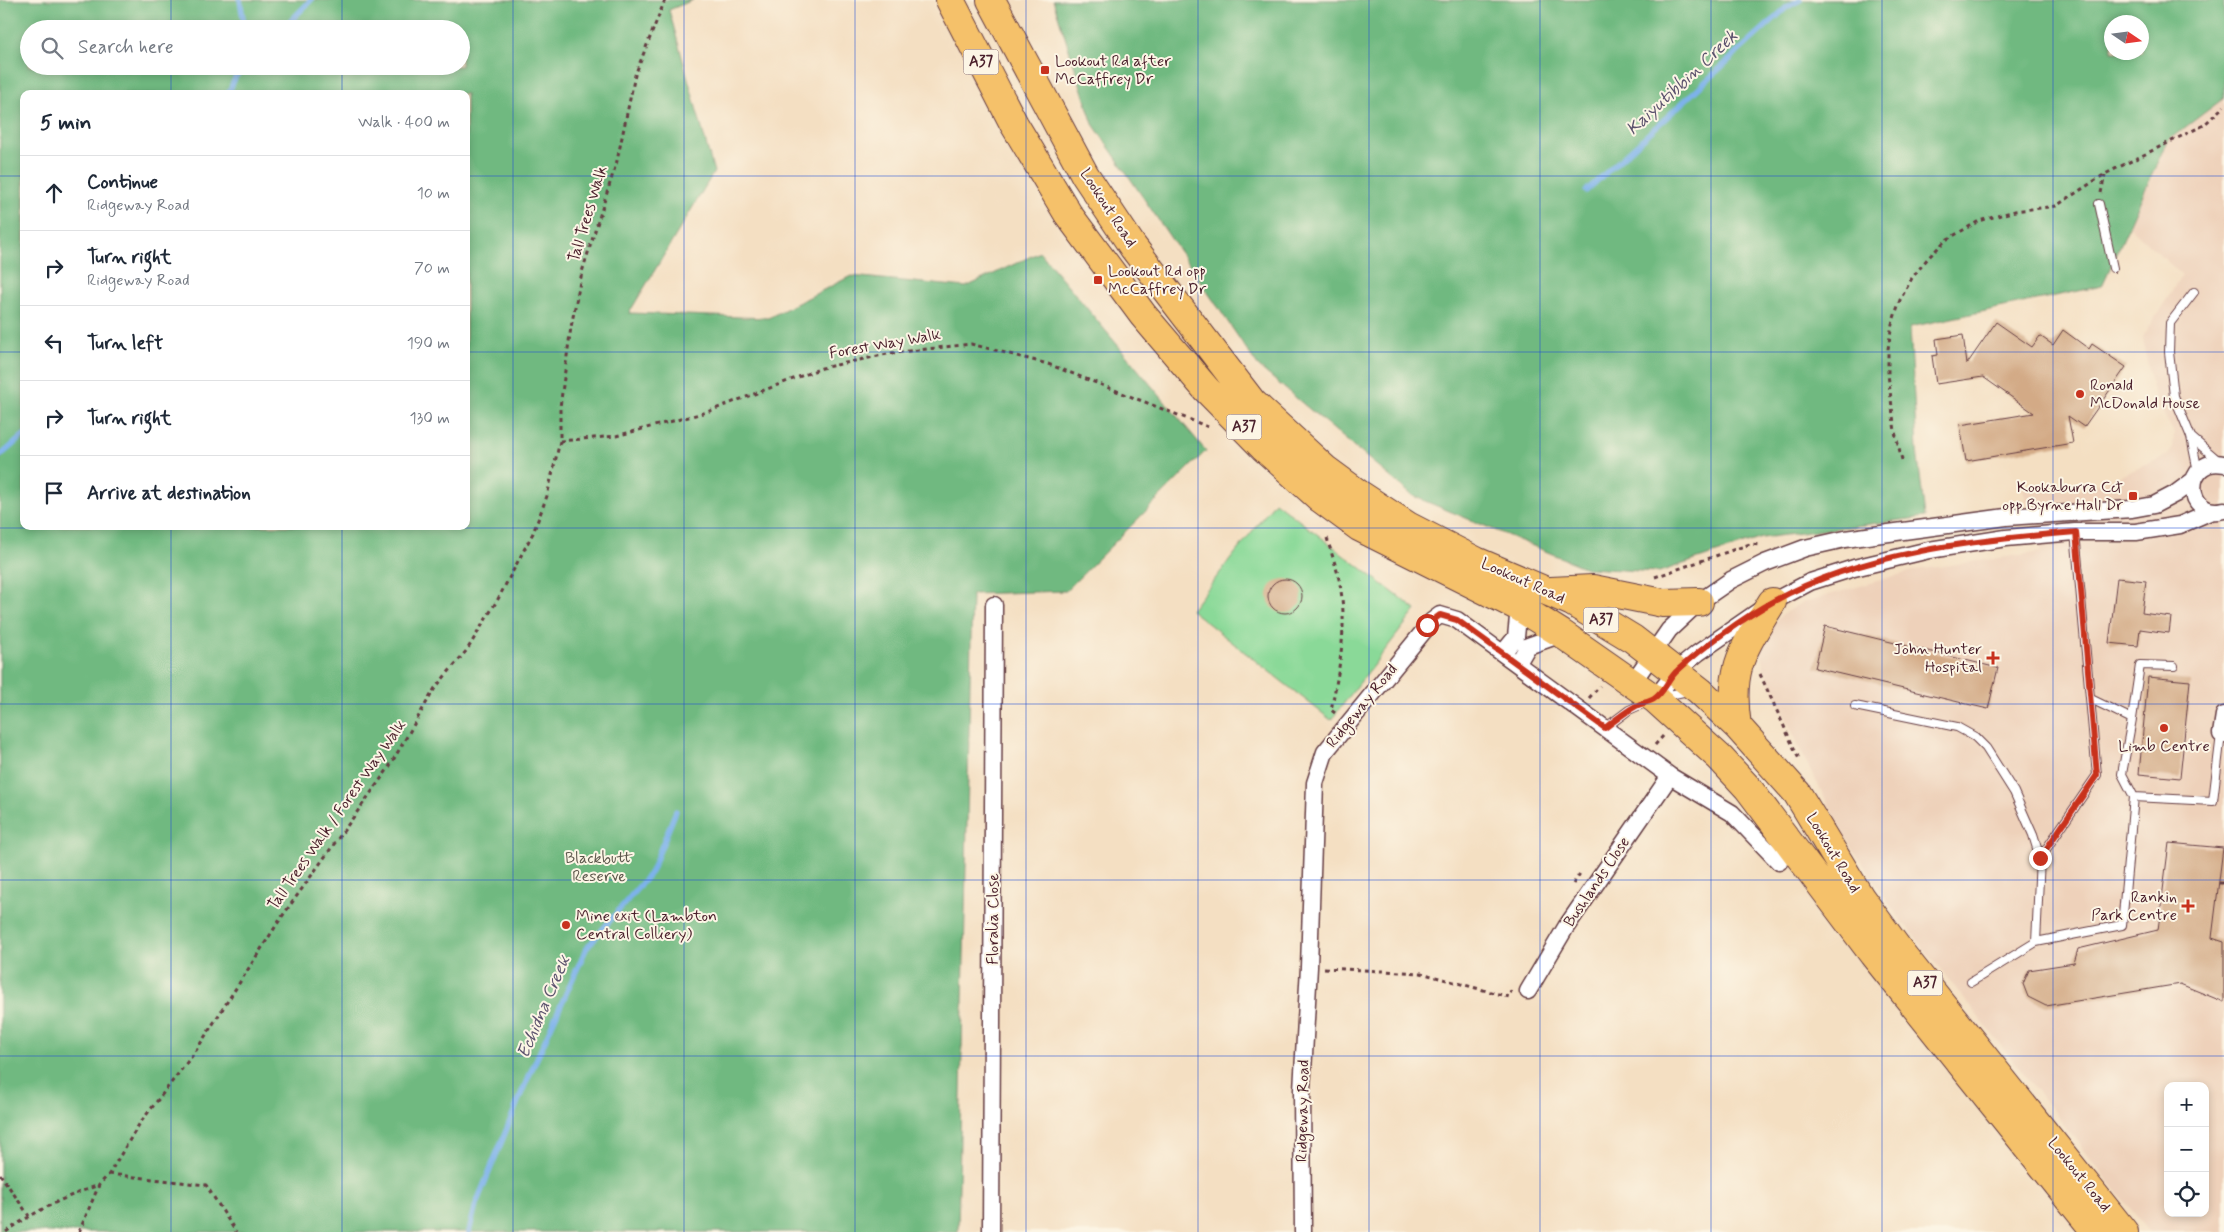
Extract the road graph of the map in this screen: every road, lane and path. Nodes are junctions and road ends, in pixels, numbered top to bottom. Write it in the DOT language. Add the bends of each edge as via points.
graph roads {
  1 [pos="665,0"];
  2 [pos="950,0"];
  3 [pos="991,0"];
  4 [pos="2224,106"];
  5 [pos="2105,174"];
  6 [pos="2099,204"];
  7 [pos="2113,268"];
  8 [pos="2194,292"];
  9 [pos="1212,428"];
  10 [pos="2190,437"];
  11 [pos="560,441"];
  12 [pos="1902,460"];
  13 [pos="2223,464"];
  14 [pos="2196,476"];
  15 [pos="2218,511"];
  16 [pos="2076,532"];
  17 [pos="1327,538"];
  18 [pos="1750,544"];
  19 [pos="1649,579"];
  20 [pos="1547,591"];
  21 [pos="1700,602"];
  22 [pos="1772,602"];
  23 [pos="994,605"];
  24 [pos="1518,607"];
  25 [pos="1562,634"];
  26 [pos="1503,653"];
  27 [pos="1652,653"];
  28 [pos="1518,663"];
  29 [pos="2174,666"];
  30 [pos="1676,671"];
  31 [pos="1633,682"];
  32 [pos="1700,691"];
  33 [pos="1655,699"];
  34 [pos="2090,699"];
  35 [pos="1855,706"];
  36 [pos="1331,710"];
  37 [pos="2224,715"];
  38 [pos="2132,720"];
  39 [pos="1737,726"];
  40 [pos="1605,728"];
  41 [pos="2222,734"];
  42 [pos="1670,776"];
  43 [pos="2134,797"];
  44 [pos="2040,858"];
  45 [pos="1779,862"];
  46 [pos="1581,871"];
  47 [pos="2219,883"];
  48 [pos="2224,883"];
  49 [pos="1571,886"];
  50 [pos="2036,942"];
  51 [pos="1309,968"];
  52 [pos="1971,982"];
  53 [pos="1520,990"];
  54 [pos="0,1174"];
  55 [pos="109,1174"];
  56 [pos="99,1185"];
  57 [pos="29,1216"];
  58 [pos="6,1232"];
  59 [pos="79,1232"];
  60 [pos="236,1232"];
  61 [pos="991,1232"];
  62 [pos="1303,1232"];
  63 [pos="2096,1232"];
  64 [pos="2124,1232"];
  1 -- 11 [label="path, Tall Trees Walk" via="635,75 617,161 582,272 560,407"];
  2 -- 24 [label="highway, Lookout Road / A37" via="1014,124 1068,214 1144,315 1206,389 1263,447 1359,528"];
  3 -- 20 [label="highway, Lookout Road / A37" via="1085,175 1133,247 1252,402 1325,469 1408,526 1476,561"];
  4 -- 5 [label="path" via="2204,125"];
  5 -- 6 [label="path"];
  5 -- 12 [label="path" via="2056,206 2003,213 1967,227 1936,249 1916,273 1895,312 1888,349 1895,432"];
  6 -- 7 [label="lane"];
  8 -- 10 [label="lane" via="2170,323 2169,338 2174,396"];
  9 -- 11 [label="path, Forest Way Walk" via="1048,364 971,344 892,353 822,368 707,412 616,436"];
  10 -- 13 [label="lane"];
  10 -- 14 [label="lane"];
  11 -- 55 [label="path, Tall Trees Walk / Forest Way Walk" via="534,533 467,650 435,688 388,769 281,918 195,1052 140,1123"];
  13 -- 14 [label="street" via="2210,464"];
  14 -- 15 [label="street" via="2193,491 2196,499 2201,505"];
  14 -- 21 [label="street" via="2175,494 2154,505 2006,516 1845,539 1805,548 1731,580"];
  15 -- 16 [label="street" via="2180,525 2136,532"];
  16 -- 22 [label="street" via="2006,538 1929,550 1810,582"];
  16 -- 34 [label="lane"];
  17 -- 36 [label="path" via="1343,607 1339,667"];
  18 -- 19 [label="path"];
  20 -- 21 [label="highway" via="1593,589 1663,603"];
  20 -- 27 [label="highway, Lookout Road / A37" via="1572,602"];
  21 -- 27 [label="street" via="1670,630"];
  22 -- 30 [label="street"];
  22 -- 39 [label="highway" via="1737,667 1733,699"];
  23 -- 61 [label="street, Floralia Close"];
  24 -- 25 [label="highway, Lookout Road / A37"];
  24 -- 26 [label="street, Lookout Road" via="1516,637"];
  25 -- 28 [label="street" via="1528,646"];
  25 -- 31 [label="highway, Lookout Road / A37"];
  26 -- 28 [label="street, Ridgeway Road"];
  26 -- 51 [label="street, Ridgeway Road" via="1457,620 1440,615 1427,625 1325,752 1314,783"];
  27 -- 30 [label="highway, Lookout Road / A37"];
  27 -- 31 [label="street"];
  28 -- 40 [label="street, Ridgeway Road"];
  29 -- 38 [label="lane" via="2140,665"];
  30 -- 32 [label="highway, Lookout Road / A37"];
  30 -- 33 [label="street"];
  31 -- 33 [label="highway, Lookout Road / A37"];
  32 -- 33 [label="lane" via="1684,691"];
  32 -- 39 [label="highway, Lookout Road / A37"];
  33 -- 40 [label="lane" via="1638,705"];
  33 -- 63 [label="highway, Lookout Road / A37" via="1748,788 1873,954"];
  34 -- 38 [label="lane"];
  34 -- 44 [label="lane" via="2097,775"];
  35 -- 44 [label="lane" via="1952,726 1975,737 1986,748 2014,792"];
  37 -- 41 [label="street"];
  38 -- 43 [label="lane" via="2122,774"];
  39 -- 64 [label="highway, Lookout Road / A37" via="1797,793 1860,897 1901,954"];
  40 -- 42 [label="street, Ridgeway Road"];
  41 -- 43 [label="lane" via="2213,801"];
  42 -- 45 [label="street, Ridgeway Road" via="1732,813"];
  42 -- 53 [label="street, Bushlands Close"];
  43 -- 50 [label="lane" via="2122,925"];
  44 -- 50 [label="lane"];
  46 -- 49 [label="path"];
  47 -- 48 [label="path"];
  50 -- 52 [label="lane"];
  51 -- 53 [label="path" via="1421,974 1509,997"];
  51 -- 62 [label="street, Ridgeway Road" via="1302,1090"];
  54 -- 57 [label="path"];
  55 -- 56 [label="path, Tall Trees Walk / Forest Way Walk"];
  55 -- 60 [label="path" via="206,1184"];
  56 -- 57 [label="path" via="65,1197"];
  56 -- 59 [label="path"];
  57 -- 58 [label="path"];
}
